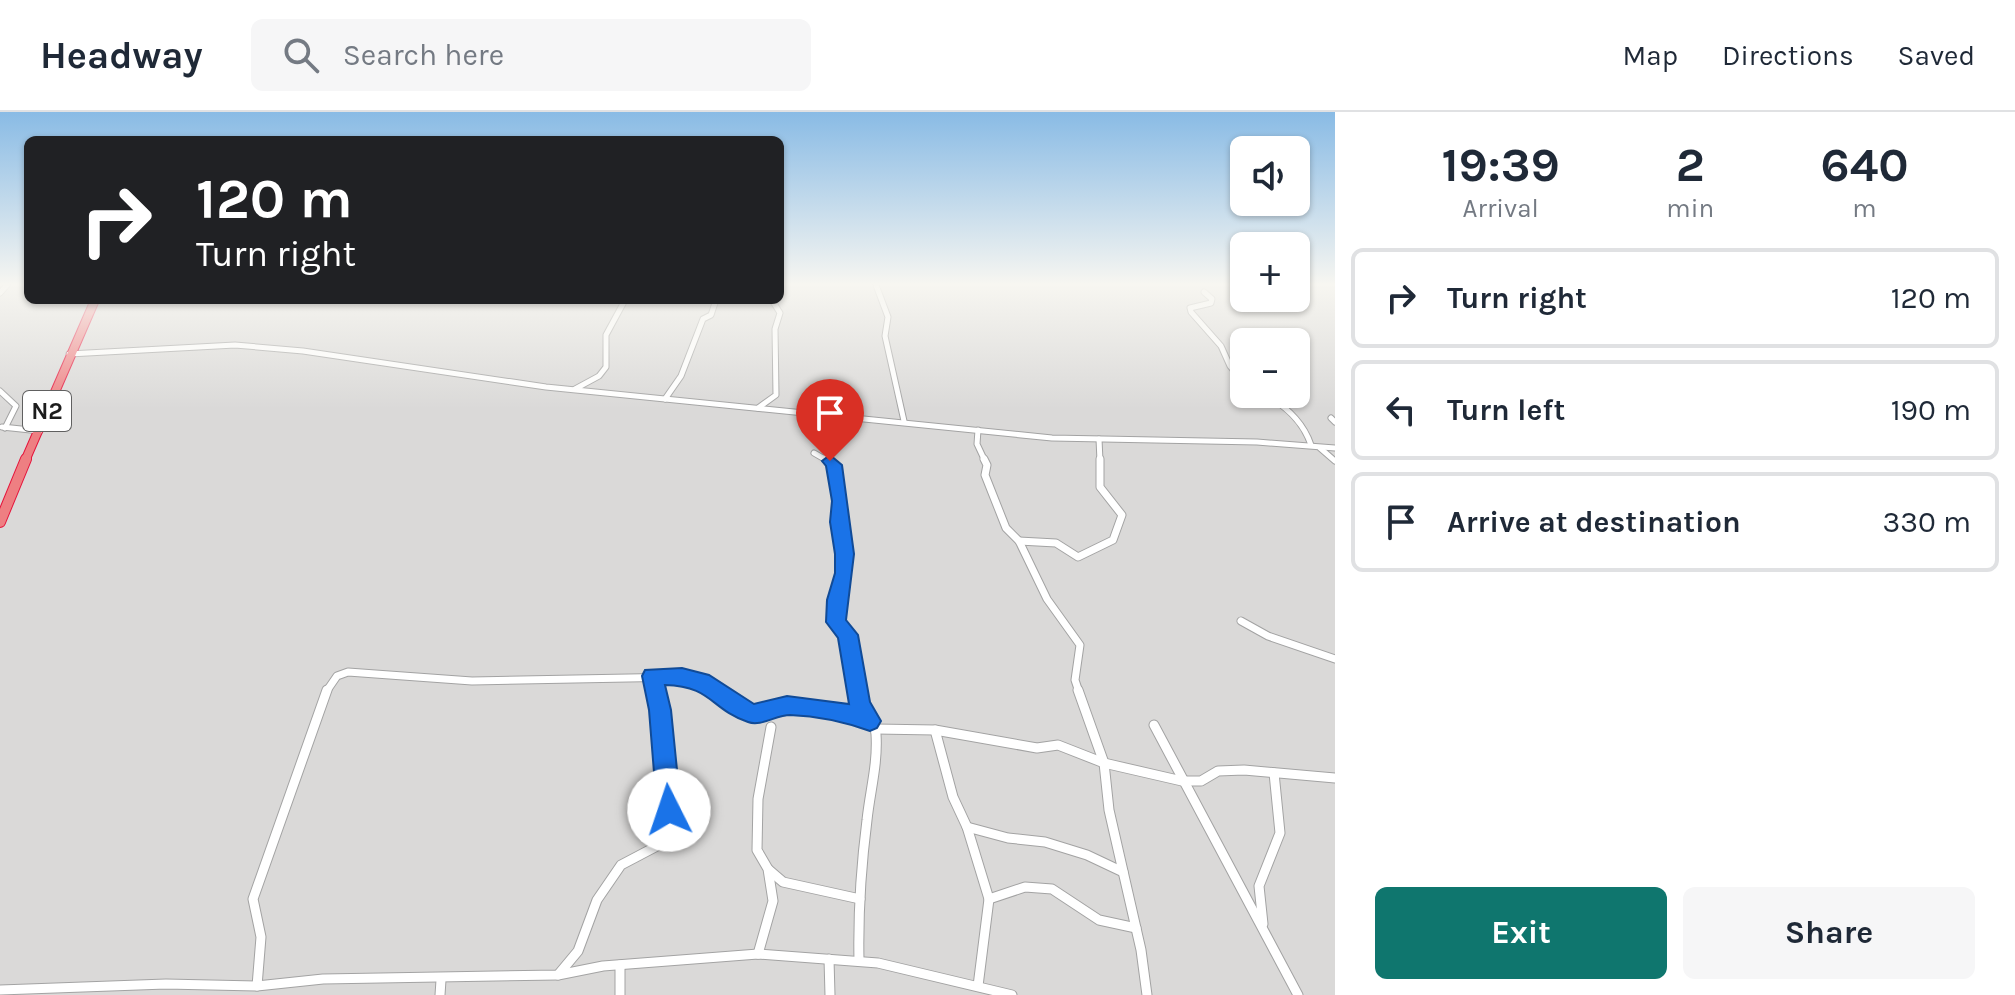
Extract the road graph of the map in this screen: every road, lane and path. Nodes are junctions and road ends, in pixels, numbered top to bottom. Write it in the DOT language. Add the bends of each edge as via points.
graph roads {
  1 [pos="82,326"];
  2 [pos="611,326"];
  3 [pos="700,326"];
  4 [pos="776,326"];
  5 [pos="890,326"];
  6 [pos="1204,326"];
  7 [pos="69,354"];
  8 [pos="1230,366"];
  9 [pos="573,390"];
  10 [pos="0,391"];
  11 [pos="665,399"];
  12 [pos="758,408"];
  13 [pos="1286,408"];
  14 [pos="904,421"];
  15 [pos="2,427"];
  16 [pos="978,430"];
  17 [pos="40,431"];
  18 [pos="1099,439"];
  19 [pos="1315,445"];
  20 [pos="1335,448"];
  21 [pos="814,453"];
  22 [pos="1335,461"];
  23 [pos="0,522"];
  24 [pos="1019,541"];
  25 [pos="1241,621"];
  26 [pos="1335,659"];
  27 [pos="652,676"];
  28 [pos="873,725"];
  29 [pos="1154,725"];
  30 [pos="771,727"];
  31 [pos="935,730"];
  32 [pos="1104,763"];
  33 [pos="1274,773"];
  34 [pos="1335,778"];
  35 [pos="1182,781"];
  36 [pos="967,827"];
  37 [pos="768,869"];
  38 [pos="1123,872"];
  39 [pos="860,899"];
  40 [pos="989,899"];
  41 [pos="1136,928"];
  42 [pos="1264,930"];
  43 [pos="758,954"];
  44 [pos="829,959"];
  45 [pos="859,961"];
  46 [pos="620,965"];
  47 [pos="558,975"];
  48 [pos="441,980"];
  49 [pos="257,986"];
  50 [pos="981,989"];
  51 [pos="0,990"];
  52 [pos="440,995"];
  53 [pos="620,995"];
  54 [pos="830,995"];
  55 [pos="1012,995"];
  56 [pos="1147,995"];
  57 [pos="1298,995"];
  1 -- 7 [label="highway, N2"];
  2 -- 9 [label="street" via="606,367"];
  3 -- 11 [label="street" via="681,376"];
  4 -- 12 [label="street" via="776,395"];
  5 -- 14 [label="street" via="885,336 897,365"];
  6 -- 8 [label="street"];
  7 -- 9 [label="street" via="235,345"];
  7 -- 17 [label="highway, N2"];
  9 -- 11 [label="street"];
  10 -- 15 [label="street" via="16,406"];
  11 -- 12 [label="street"];
  12 -- 14 [label="street"];
  13 -- 19 [label="street"];
  14 -- 16 [label="street"];
  15 -- 17 [label="street"];
  16 -- 18 [label="street"];
  16 -- 24 [label="street" via="985,475 1006,528"];
  17 -- 23 [label="highway, N2"];
  18 -- 19 [label="street"];
  18 -- 24 [label="street" via="1100,487 1122,515 1113,540 1078,557 1056,543"];
  19 -- 20 [label="street"];
  19 -- 22 [label="street"];
  21 -- 28 [label="street" via="834,465 844,554 836,622 848,635 860,705"];
  24 -- 32 [label="street" via="1047,599 1080,645 1075,680"];
  25 -- 26 [label="street"];
  27 -- 28 [label="street" via="709,684 753,714 787,705 849,713"];
  27 -- 47 [label="street" via="669,810 659,845 621,865 597,900 578,951"];
  27 -- 49 [label="street" via="472,681 348,672 337,676 328,687 253,899 261,937"];
  28 -- 31 [label="street"];
  28 -- 39 [label="street" via="877,761"];
  29 -- 35 [label="street"];
  30 -- 37 [label="street" via="758,799 757,850"];
  31 -- 32 [label="street" via="1037,748 1058,745"];
  31 -- 36 [label="street"];
  32 -- 35 [label="street"];
  32 -- 38 [label="street"];
  33 -- 34 [label="street"];
  33 -- 35 [label="street" via="1218,771 1201,781"];
  33 -- 42 [label="street" via="1280,833 1259,886"];
  35 -- 42 [label="street"];
  36 -- 38 [label="street" via="1045,842"];
  36 -- 40 [label="street"];
  37 -- 39 [label="street" via="783,882"];
  37 -- 43 [label="street" via="773,901"];
  38 -- 41 [label="street"];
  39 -- 45 [label="street"];
  40 -- 41 [label="street" via="1025,887 1052,889 1099,920"];
  40 -- 50 [label="street"];
  41 -- 56 [label="street"];
  42 -- 57 [label="street"];
  43 -- 44 [label="street"];
  43 -- 46 [label="street"];
  44 -- 45 [label="street"];
  44 -- 54 [label="street"];
  45 -- 50 [label="street"];
  46 -- 47 [label="street"];
  46 -- 53 [label="street"];
  47 -- 48 [label="street"];
  48 -- 49 [label="street" via="323,979"];
  48 -- 52 [label="street"];
  49 -- 51 [label="street"];
  50 -- 55 [label="street"];
}
